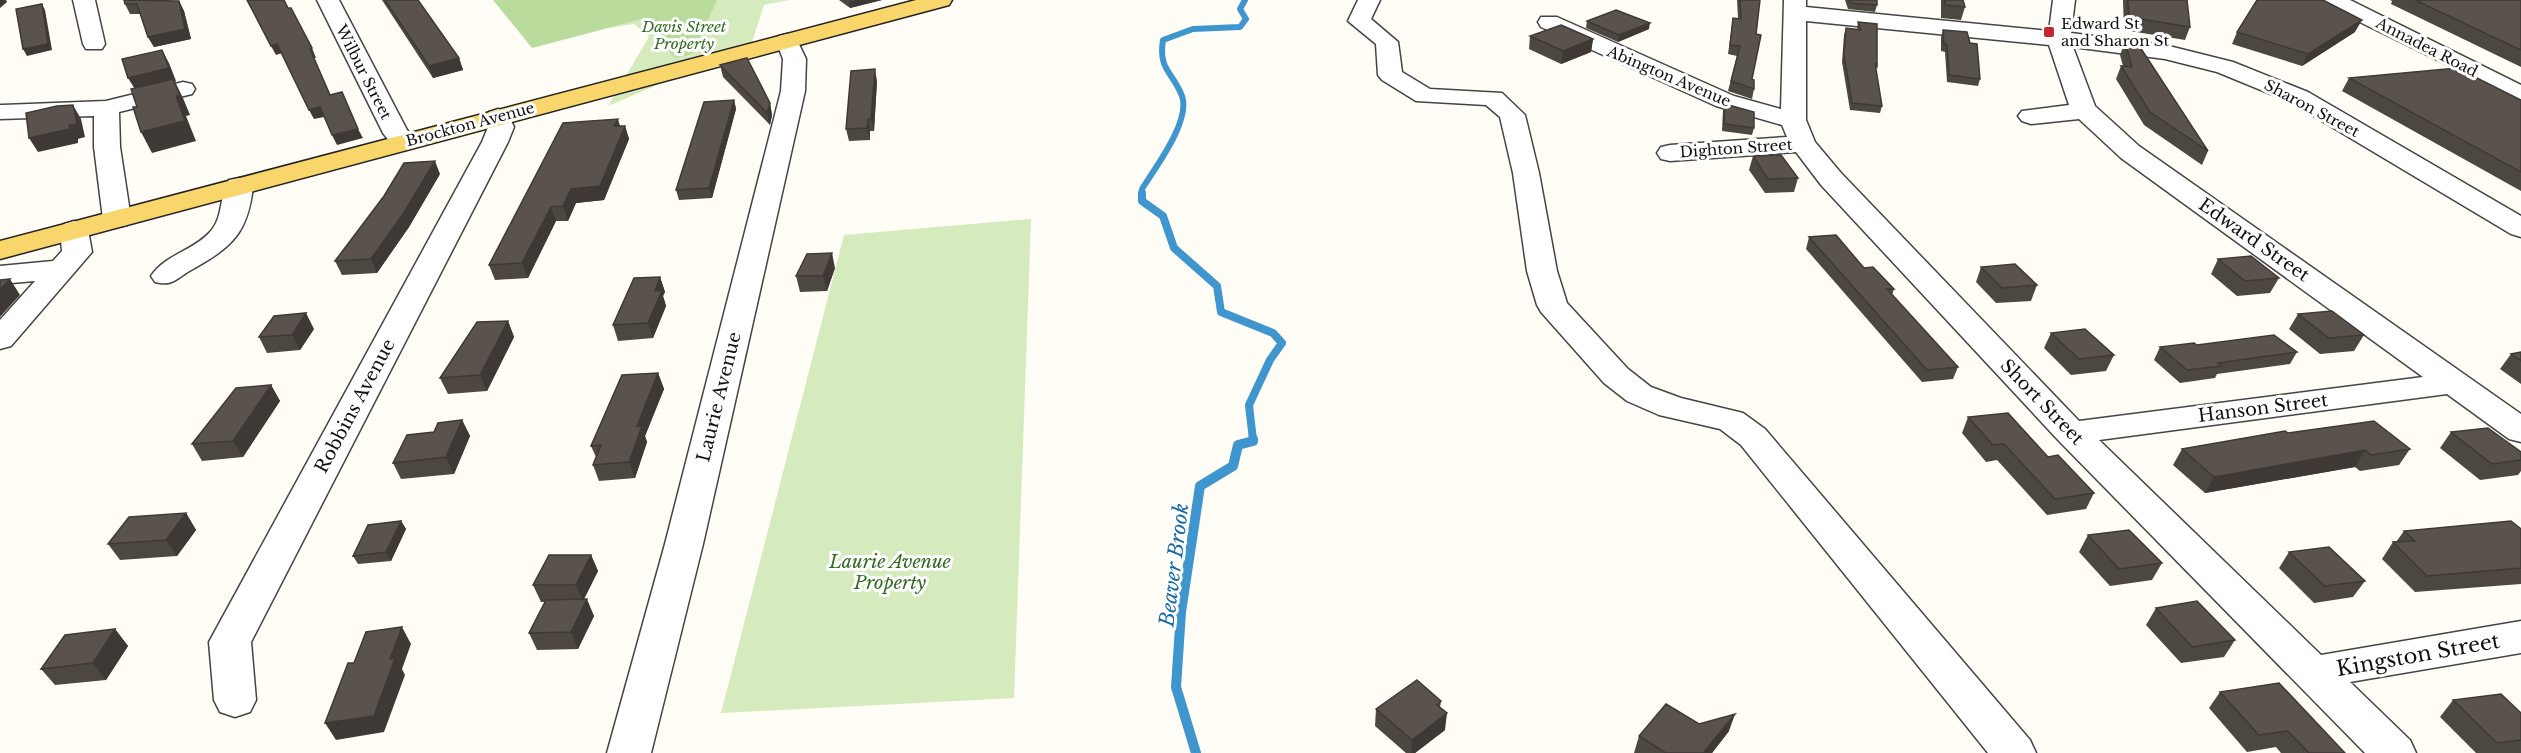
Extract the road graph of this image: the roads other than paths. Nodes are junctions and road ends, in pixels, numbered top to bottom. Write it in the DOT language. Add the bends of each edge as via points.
graph roads {
  1 [pos="84,0"];
  2 [pos="328,0"];
  3 [pos="941,0"];
  4 [pos="1369,0"];
  5 [pos="2064,0"];
  6 [pos="2333,0"];
  7 [pos="1795,7"];
  8 [pos="1549,22"];
  9 [pos="2059,39"];
  10 [pos="787,41"];
  11 [pos="94,44"];
  12 [pos="183,89"];
  13 [pos="2521,94"];
  14 [pos="106,108"];
  15 [pos="2085,111"];
  16 [pos="3,112"];
  17 [pos="2031,116"];
  18 [pos="498,117"];
  19 [pos="1798,132"];
  20 [pos="404,142"];
  21 [pos="1670,153"];
  22 [pos="239,186"];
  23 [pos="117,219"];
  24 [pos="2521,228"];
  25 [pos="74,230"];
  26 [pos="0,250"];
  27 [pos="63,269"];
  28 [pos="0,275"];
  29 [pos="166,276"];
  30 [pos="0,339"];
  31 [pos="2455,383"];
  32 [pos="2521,431"];
  33 [pos="2071,433"];
  34 [pos="2521,637"];
  35 [pos="2315,672"];
  36 [pos="235,700"];
  37 [pos="629,753"];
  38 [pos="2014,753"];
  39 [pos="2394,753"];
  1 -- 11 [label="street"];
  2 -- 20 [label="street, Wilbur Street" via="396,134"];
  3 -- 10 [label="main road, Brockton Avenue"];
  4 -- 38 [label="street" via="1359,21 1387,42 1390,75 1425,96 1493,98 1512,115 1552,305 1616,376 1639,394 1671,407 1731,421 1753,437"];
  5 -- 9 [label="street, Edward Street"];
  6 -- 13 [label="street, Annadea Road"];
  7 -- 9 [label="street, Sharon Street"];
  7 -- 19 [label="street"];
  8 -- 19 [label="street, Abington Avenue"];
  9 -- 15 [label="street, Edward Street" via="2077,98"];
  9 -- 24 [label="street, Sharon Street" via="2165,52 2259,79 2299,98"];
  10 -- 18 [label="main road, Brockton Avenue"];
  10 -- 37 [label="street, Laurie Avenue" via="796,63 793,91 684,544"];
  12 -- 14 [label="street"];
  14 -- 16 [label="street"];
  14 -- 23 [label="street"];
  15 -- 17 [label="street"];
  15 -- 31 [label="street, Edward Street" via="2130,152"];
  18 -- 20 [label="main road, Brockton Avenue"];
  18 -- 36 [label="street, Robbins Avenue" via="501,127 495,142 231,642"];
  19 -- 21 [label="street, Dighton Street"];
  19 -- 33 [label="street, Short Street" via="1831,179"];
  20 -- 22 [label="main road, Brockton Avenue"];
  22 -- 23 [label="main road, Brockton Avenue"];
  22 -- 29 [label="street" via="236,213 226,235 201,254 178,263"];
  23 -- 25 [label="main road, Brockton Avenue"];
  25 -- 26 [label="main road, Brockton Avenue"];
  25 -- 27 [label="street" via="77,252"];
  27 -- 28 [label="street"];
  27 -- 30 [label="street"];
  31 -- 32 [label="street, Edward Street"];
  31 -- 33 [label="street, Hanson Street"];
  33 -- 35 [label="street, Short Street"];
  34 -- 35 [label="street, Kingston Street"];
  35 -- 39 [label="street, Short Street"];
}
